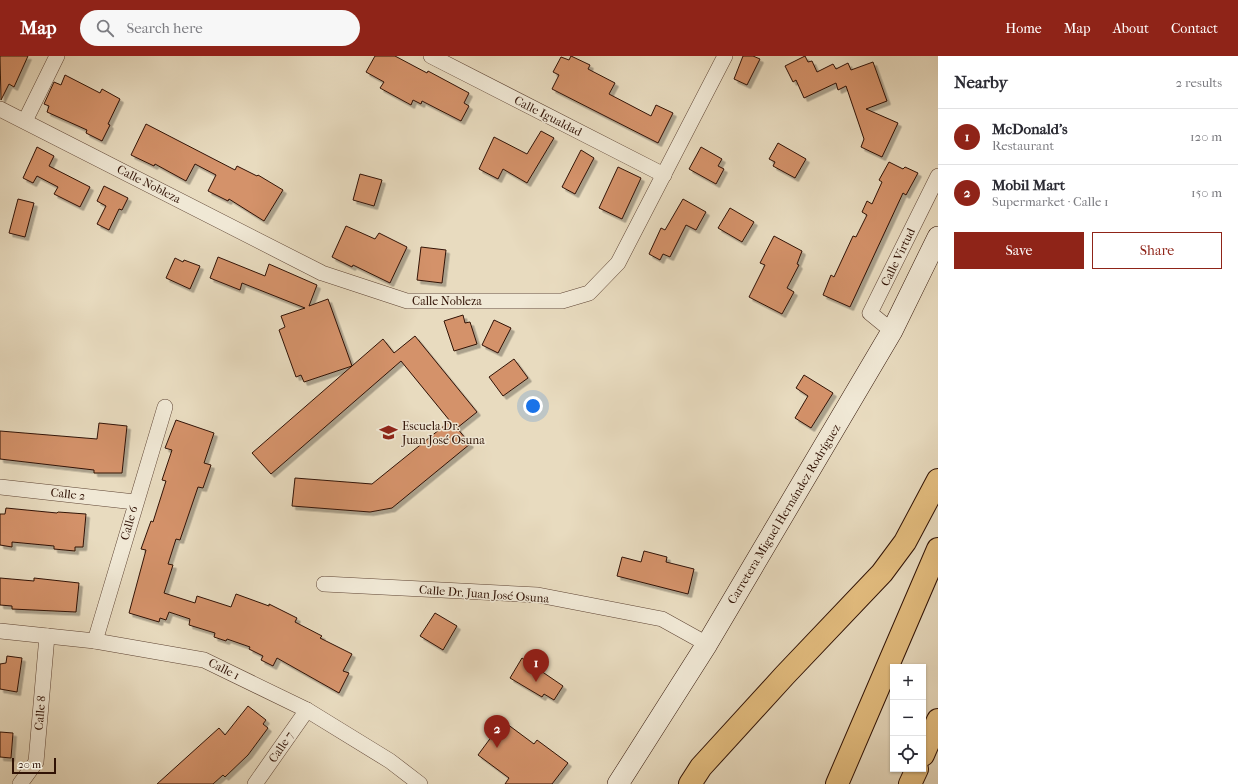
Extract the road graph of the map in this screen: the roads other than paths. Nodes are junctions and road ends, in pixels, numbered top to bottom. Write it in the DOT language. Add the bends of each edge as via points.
graph roads {
  1 [pos="57,56"];
  2 [pos="431,56"];
  3 [pos="725,56"];
  4 [pos="0,109"];
  5 [pos="25,121"];
  6 [pos="664,175"];
  7 [pos="938,176"];
  8 [pos="938,237"];
  9 [pos="892,331"];
  10 [pos="165,407"];
  11 [pos="938,480"];
  12 [pos="0,487"];
  13 [pos="135,502"];
  14 [pos="938,549"];
  15 [pos="324,584"];
  16 [pos="0,631"];
  17 [pos="48,636"];
  18 [pos="95,641"];
  19 [pos="707,644"];
  20 [pos="307,710"];
  21 [pos="938,720"];
  22 [pos="926,748"];
  23 [pos="916,772"];
  24 [pos="20,784"];
  25 [pos="255,784"];
  26 [pos="420,784"];
  27 [pos="618,784"];
  28 [pos="690,784"];
  29 [pos="837,784"];
  30 [pos="910,784"];
  1 -- 5 [label="street"];
  2 -- 6 [label="street, Calle Igualdad"];
  3 -- 6 [label="street, Calle Nobleza"];
  4 -- 5 [label="street, Calle Nobleza"];
  5 -- 6 [label="street, Calle Nobleza" via="322,273 407,301 562,301 589,293 618,262"];
  7 -- 9 [label="street, Calle Virtud" via="870,313"];
  8 -- 9 [label="street, Carretera Miguel Hernández Rodríguez"];
  9 -- 19 [label="street, Carretera Miguel Hernández Rodríguez"];
  10 -- 13 [label="street, Calle 6"];
  11 -- 28 [label="highway" via="905,542 882,573 780,680 701,767"];
  12 -- 13 [label="street, Calle 2"];
  13 -- 18 [label="street, Calle 6"];
  14 -- 29 [label="highway"];
  15 -- 19 [label="street, Calle Dr. Juan José Osuna" via="538,595 662,618"];
  16 -- 17 [label="street, Calle 1"];
  17 -- 18 [label="street, Calle 1"];
  17 -- 24 [label="street, Calle 8" via="36,762"];
  18 -- 20 [label="street, Calle 1" via="204,660"];
  19 -- 27 [label="street, Carretera Miguel Hernández Rodríguez"];
  20 -- 25 [label="street, Calle 7"];
  20 -- 26 [label="street, Calle 1" via="390,761"];
  21 -- 22 [label="highway"];
  23 -- 30 [label="highway"];
}
